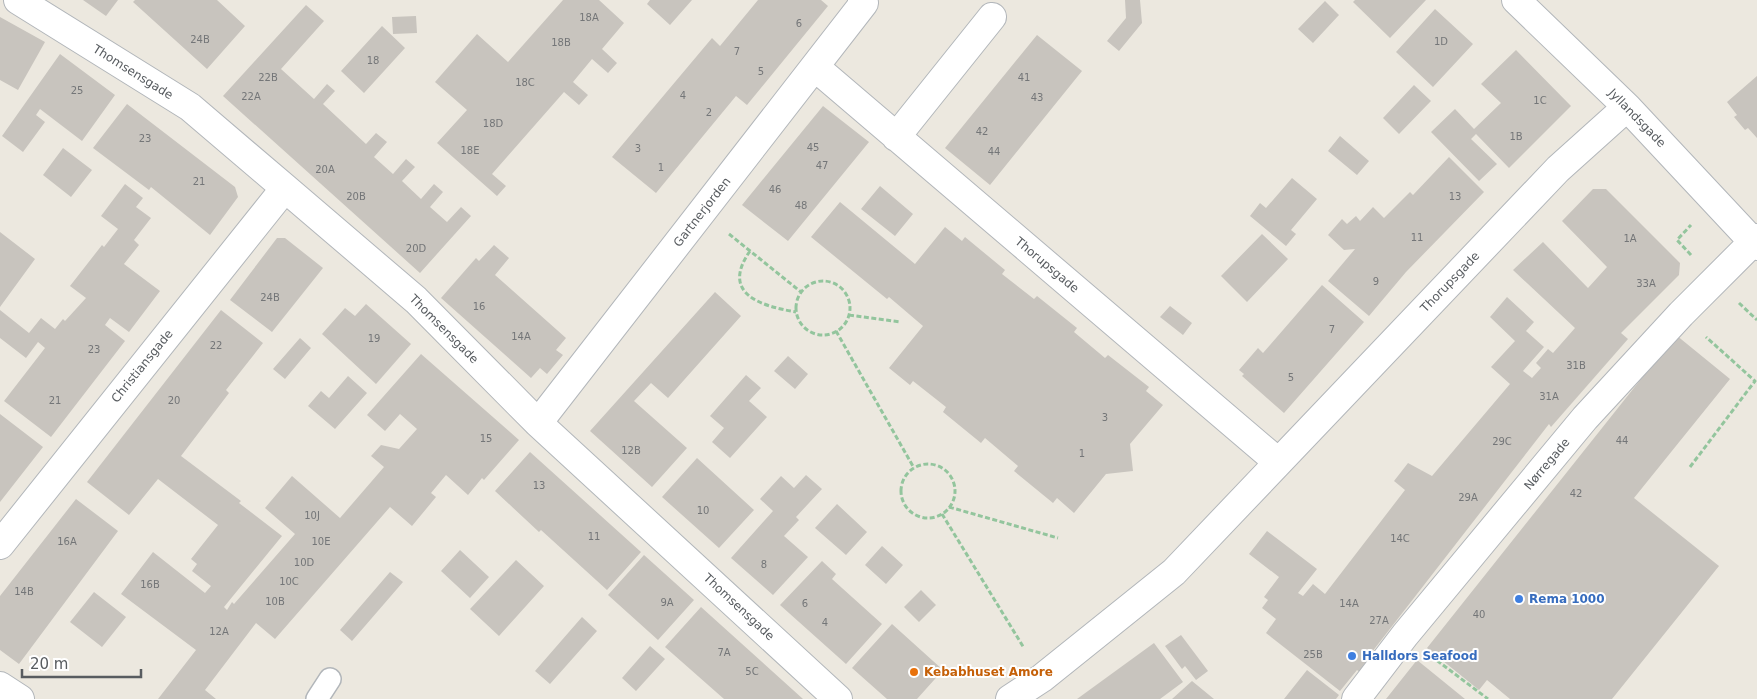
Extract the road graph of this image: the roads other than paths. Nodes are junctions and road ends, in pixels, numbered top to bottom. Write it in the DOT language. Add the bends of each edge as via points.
graph roads {
  1 [pos="18,0"];
  2 [pos="862,0"];
  3 [pos="1516,0"];
  4 [pos="992,18"];
  5 [pos="815,67"];
  6 [pos="1627,107"];
  7 [pos="896,137"];
  8 [pos="285,188"];
  9 [pos="1755,242"];
  10 [pos="538,423"];
  11 [pos="1278,462"];
  12 [pos="0,545"];
  13 [pos="330,679"];
  14 [pos="0,686"];
  15 [pos="20,699"];
  16 [pos="317,699"];
  17 [pos="838,699"];
  18 [pos="1010,699"];
  19 [pos="1356,699"];
  1 -- 8 [label="street, Thomsensgade" via="190,108"];
  2 -- 5 [label="street, Gartnerjorden" via="864,3"];
  3 -- 6 [label="street, Jyllandsgade"];
  4 -- 7 [label="street"];
  5 -- 7 [label="street, Thorupsgade"];
  5 -- 10 [label="street, Gartnerjorden"];
  6 -- 9 [label="street, Jyllandsgade"];
  6 -- 11 [label="street, Thorupsgade" via="1558,169"];
  7 -- 11 [label="street, Thorupsgade"];
  8 -- 10 [label="street, Thomsensgade" via="416,300"];
  8 -- 12 [label="street, Christiansgade"];
  9 -- 19 [label="street, Nørregade" via="1681,314 1584,418"];
  10 -- 17 [label="street, Thomsensgade"];
  11 -- 18 [label="street, Thorupsgade" via="1174,572 1042,678"];
  13 -- 16 [label="lane"];
  14 -- 15 [label="street"];
}
